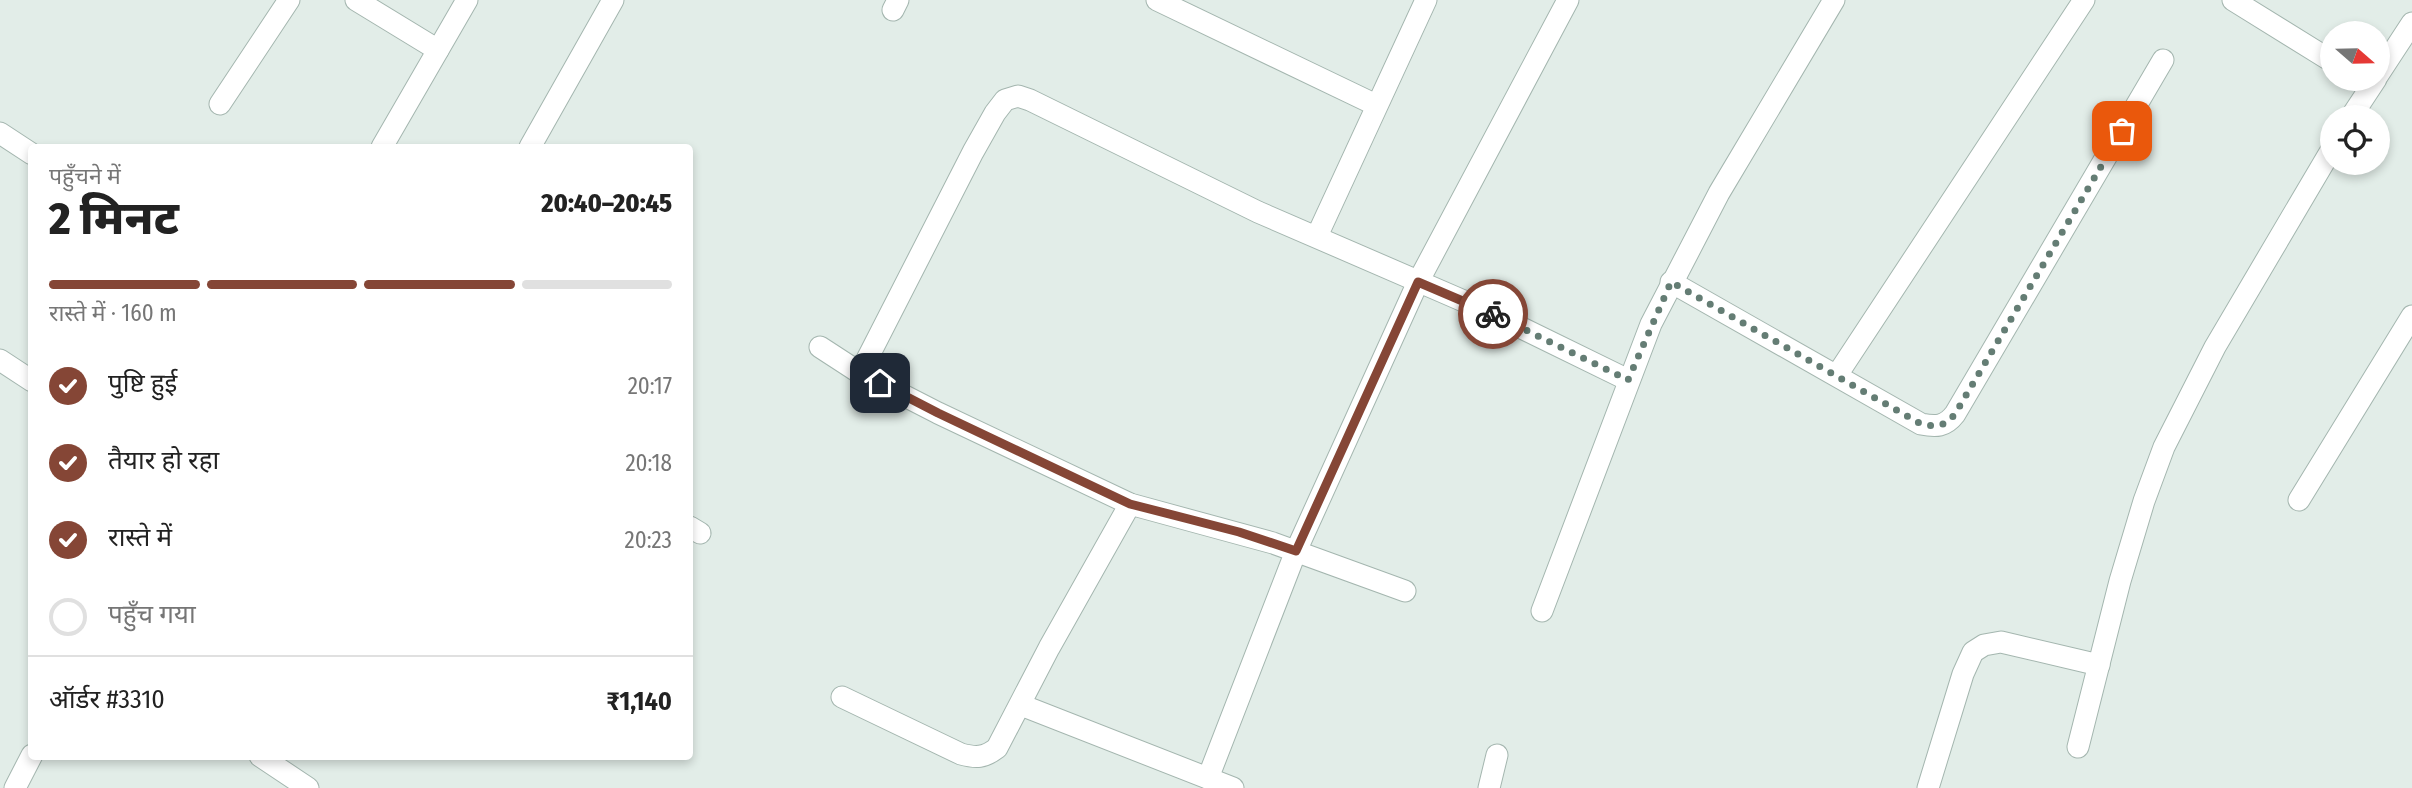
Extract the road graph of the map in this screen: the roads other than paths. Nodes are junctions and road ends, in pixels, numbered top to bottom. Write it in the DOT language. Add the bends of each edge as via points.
graph roads {
  1 [pos="289,0"];
  2 [pos="356,0"];
  3 [pos="467,0"];
  4 [pos="613,0"];
  5 [pos="1157,0"];
  6 [pos="1426,0"];
  7 [pos="1568,0"];
  8 [pos="1834,0"];
  9 [pos="2084,0"];
  10 [pos="2233,0"];
  11 [pos="2412,23"];
  12 [pos="438,50"];
  13 [pos="2320,54"];
  14 [pos="2390,54"];
  15 [pos="2164,60"];
  16 [pos="220,104"];
  17 [pos="1376,105"];
  18 [pos="0,133"];
  19 [pos="384,144"];
  20 [pos="532,144"];
  21 [pos="28,151"];
  22 [pos="2320,169"];
  23 [pos="1317,236"];
  24 [pos="1418,282"];
  25 [pos="1671,282"];
  26 [pos="2412,316"];
  27 [pos="820,347"];
  28 [pos="0,360"];
  29 [pos="860,373"];
  30 [pos="1837,375"];
  31 [pos="28,378"];
  32 [pos="1628,380"];
  33 [pos="2299,500"];
  34 [pos="1130,504"];
  35 [pos="1296,551"];
  36 [pos="1405,591"];
  37 [pos="1542,611"];
  38 [pos="2099,665"];
  39 [pos="842,697"];
  40 [pos="1021,705"];
  41 [pos="2078,747"];
  42 [pos="1497,755"];
  43 [pos="29,760"];
  44 [pos="266,760"];
  45 [pos="1208,778"];
  46 [pos="15,788"];
  47 [pos="308,788"];
  48 [pos="1233,788"];
  49 [pos="1489,788"];
  50 [pos="1928,788"];
  1 -- 16 [label="street"];
  2 -- 12 [label="street"];
  3 -- 12 [label="street"];
  4 -- 20 [label="street"];
  5 -- 17 [label="street"];
  6 -- 17 [label="street"];
  7 -- 24 [label="street"];
  8 -- 25 [label="street"];
  9 -- 30 [label="street"];
  10 -- 13 [label="street"];
  11 -- 14 [label="street"];
  12 -- 19 [label="street"];
  15 -- 30 [label="street" via="1947,424 1921,424"];
  17 -- 23 [label="street"];
  18 -- 21 [label="street"];
  22 -- 38 [label="street" via="2215,347 2164,447 2140,514"];
  23 -- 24 [label="street"];
  23 -- 29 [label="street" via="1018,96 1005,100 984,132"];
  24 -- 32 [label="street"];
  24 -- 35 [label="street"];
  25 -- 30 [label="street"];
  25 -- 32 [label="street"];
  26 -- 33 [label="street"];
  27 -- 29 [label="street"];
  28 -- 31 [label="street"];
  29 -- 34 [label="street"];
  32 -- 37 [label="street"];
  34 -- 35 [label="street"];
  34 -- 40 [label="street"];
  35 -- 36 [label="street"];
  35 -- 45 [label="street"];
  38 -- 41 [label="street"];
  38 -- 50 [label="street" via="2001,642 1973,652"];
  39 -- 40 [label="street" via="975,758 997,747"];
  40 -- 45 [label="street"];
  42 -- 49 [label="street"];
  43 -- 46 [label="street"];
  44 -- 47 [label="street"];
  45 -- 48 [label="street"];
}
